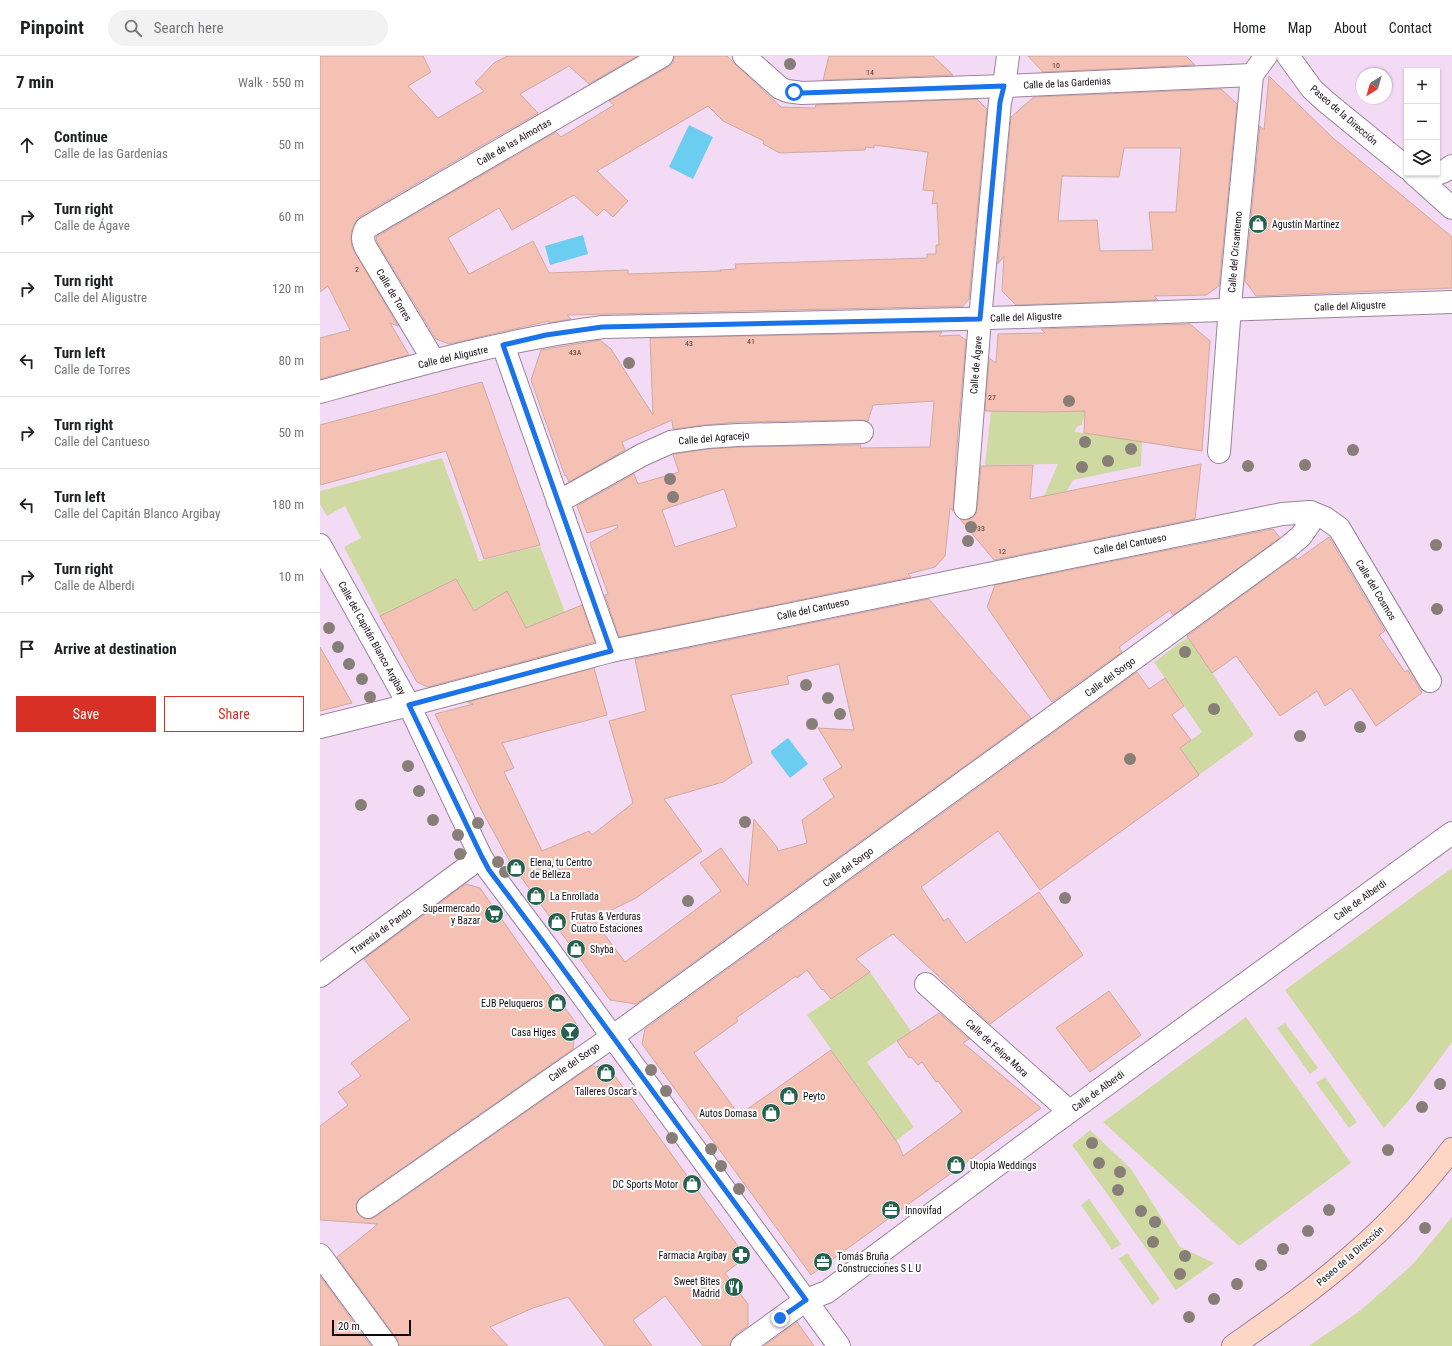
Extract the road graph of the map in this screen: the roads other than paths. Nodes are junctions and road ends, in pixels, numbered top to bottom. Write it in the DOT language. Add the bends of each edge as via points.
graph roads {
  1 [pos="662,56"];
  2 [pos="744,56"];
  3 [pos="1008,56"];
  4 [pos="1266,56"];
  5 [pos="1288,56"];
  6 [pos="1252,74"];
  7 [pos="1004,86"];
  8 [pos="1404,166"];
  9 [pos="1452,166"];
  10 [pos="1440,173"];
  11 [pos="1416,176"];
  12 [pos="1452,208"];
  13 [pos="366,228"];
  14 [pos="1452,302"];
  15 [pos="1230,309"];
  16 [pos="980,319"];
  17 [pos="503,345"];
  18 [pos="434,361"];
  19 [pos="320,392"];
  20 [pos="862,432"];
  21 [pos="1220,452"];
  22 [pos="558,502"];
  23 [pos="965,508"];
  24 [pos="1310,512"];
  25 [pos="321,550"];
  26 [pos="611,651"];
  27 [pos="1430,681"];
  28 [pos="409,705"];
  29 [pos="320,726"];
  30 [pos="1452,833"];
  31 [pos="482,857"];
  32 [pos="320,976"];
  33 [pos="926,984"];
  34 [pos="612,1036"];
  35 [pos="1069,1111"];
  36 [pos="1452,1150"];
  37 [pos="368,1207"];
  38 [pos="320,1255"];
  39 [pos="806,1300"];
  40 [pos="387,1346"];
  41 [pos="742,1346"];
  42 [pos="839,1346"];
  43 [pos="1233,1346"];
  1 -- 13 [label="street, Calle de las Almortas"];
  2 -- 7 [label="street, Calle de las Gardenias" via="774,83 787,90 802,93"];
  3 -- 7 [label="street, Calle de Ágave"];
  4 -- 6 [label="street"];
  5 -- 8 [label="street, Paseo de la Dirección" via="1312,89"];
  6 -- 7 [label="street, Calle de las Gardenias"];
  6 -- 15 [label="street, Calle del Crisantemo"];
  7 -- 16 [label="street, Calle de Ágave" via="1000,102"];
  9 -- 10 [label="street"];
  11 -- 12 [label="street"];
  13 -- 18 [label="street, Calle de Torres" via="363,236 366,248"];
  14 -- 15 [label="street, Calle del Aligustre"];
  15 -- 16 [label="street, Calle del Aligustre"];
  15 -- 21 [label="street, Calle del Crisantemo"];
  16 -- 17 [label="street, Calle del Aligustre" via="602,327 546,335"];
  16 -- 23 [label="street, Calle de Ágave"];
  17 -- 18 [label="street, Calle del Aligustre"];
  17 -- 22 [label="street"];
  18 -- 19 [label="street, Calle del Aligustre"];
  20 -- 22 [label="street, Calle del Agracejo" via="738,435 671,442 642,455"];
  22 -- 26 [label="street"];
  24 -- 26 [label="street, Calle del Cantueso" via="1282,514"];
  24 -- 27 [label="street, Calle del Cosmos" via="1339,528"];
  24 -- 34 [label="street, Calle del Sorgo" via="1310,523 1301,536 1288,547"];
  25 -- 28 [label="street, Calle del Capitán Blanco Argibay"];
  26 -- 28 [label="street, Calle del Cantueso"];
  28 -- 29 [label="street, Calle del Cantueso"];
  28 -- 31 [label="street, Calle del Capitán Blanco Argibay"];
  30 -- 35 [label="street, Calle de Alberdi"];
  31 -- 32 [label="street, Travesía de Pando"];
  31 -- 34 [label="street, Calle del Capitán Blanco Argibay"];
  33 -- 35 [label="street, Calle de Felipe Mora"];
  34 -- 37 [label="street, Calle del Sorgo"];
  34 -- 39 [label="street, Calle del Capitán Blanco Argibay"];
  35 -- 39 [label="street, Calle de Alberdi" via="828,1292"];
  36 -- 43 [label="street, Paseo de la Dirección" via="1412,1197 1355,1254"];
  38 -- 40 [label="street"];
  39 -- 41 [label="street, Calle de Alberdi"];
  39 -- 42 [label="street, Calle del Capitán Blanco Argibay"];
}
